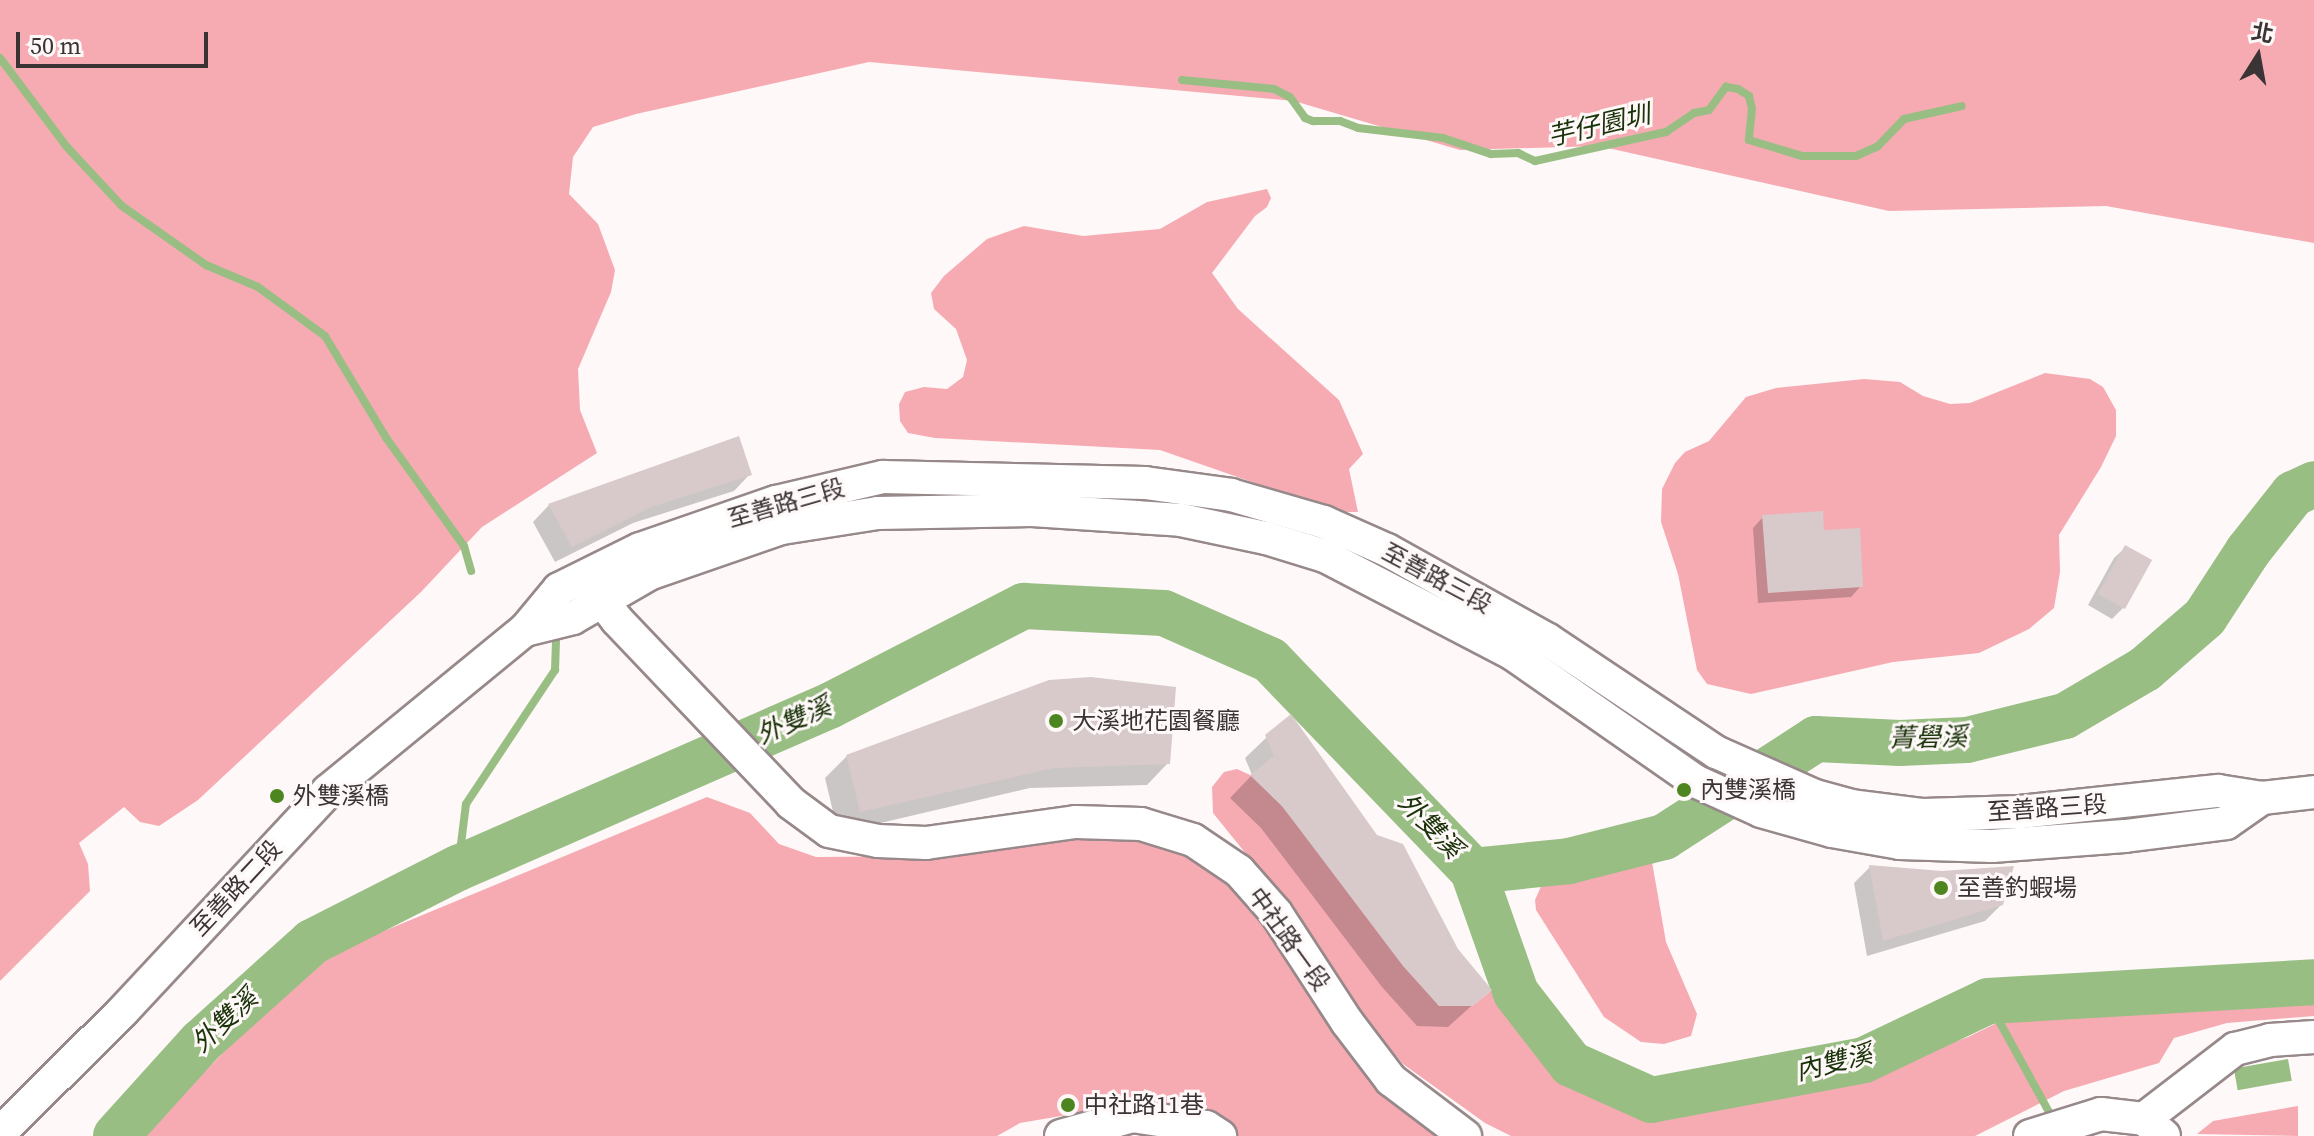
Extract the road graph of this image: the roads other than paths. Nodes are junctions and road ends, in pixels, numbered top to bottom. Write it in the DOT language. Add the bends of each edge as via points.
graph roads {
  1 [pos="583,576"];
  2 [pos="611,613"];
  3 [pos="525,630"];
  4 [pos="2314,792"];
  5 [pos="2262,798"];
  6 [pos="2314,1037"];
  7 [pos="2154,1128"];
  8 [pos="0,1133"];
  9 [pos="1061,1136"];
  10 [pos="1220,1136"];
  11 [pos="1465,1136"];
  12 [pos="2030,1136"];
  1 -- 2 [label="street"];
  1 -- 3 [label="street, 至善路二段" via="559,589"];
  1 -- 5 [label="street, 至善路三段" via="640,549 776,502 883,477 1145,483 1231,495 1324,522 1387,550 1548,640 1716,752 1774,780 1852,806 1923,815 2020,812 2218,791"];
  2 -- 3 [label="street, 至善路二段"];
  2 -- 5 [label="street, 至善路三段" via="651,573 782,528 878,513 1032,510 1181,520 1325,556 1447,617 1578,697 1695,781 1761,811 1832,831 1900,843 1992,846 2125,836 2226,823"];
  2 -- 11 [label="street, 中社路一段" via="791,803 829,831 926,843 1076,822 1141,824 1193,840 1239,871 1276,913 1391,1080"];
  3 -- 8 [label="street, 至善路二段" via="328,791 123,1011"];
  4 -- 5 [label="street, 至善路三段"];
  6 -- 7 [label="street" via="2235,1049"];
  7 -- 12 [label="street" via="2101,1114"];
  9 -- 10 [label="street" via="1132,1116 1206,1127"];
}
